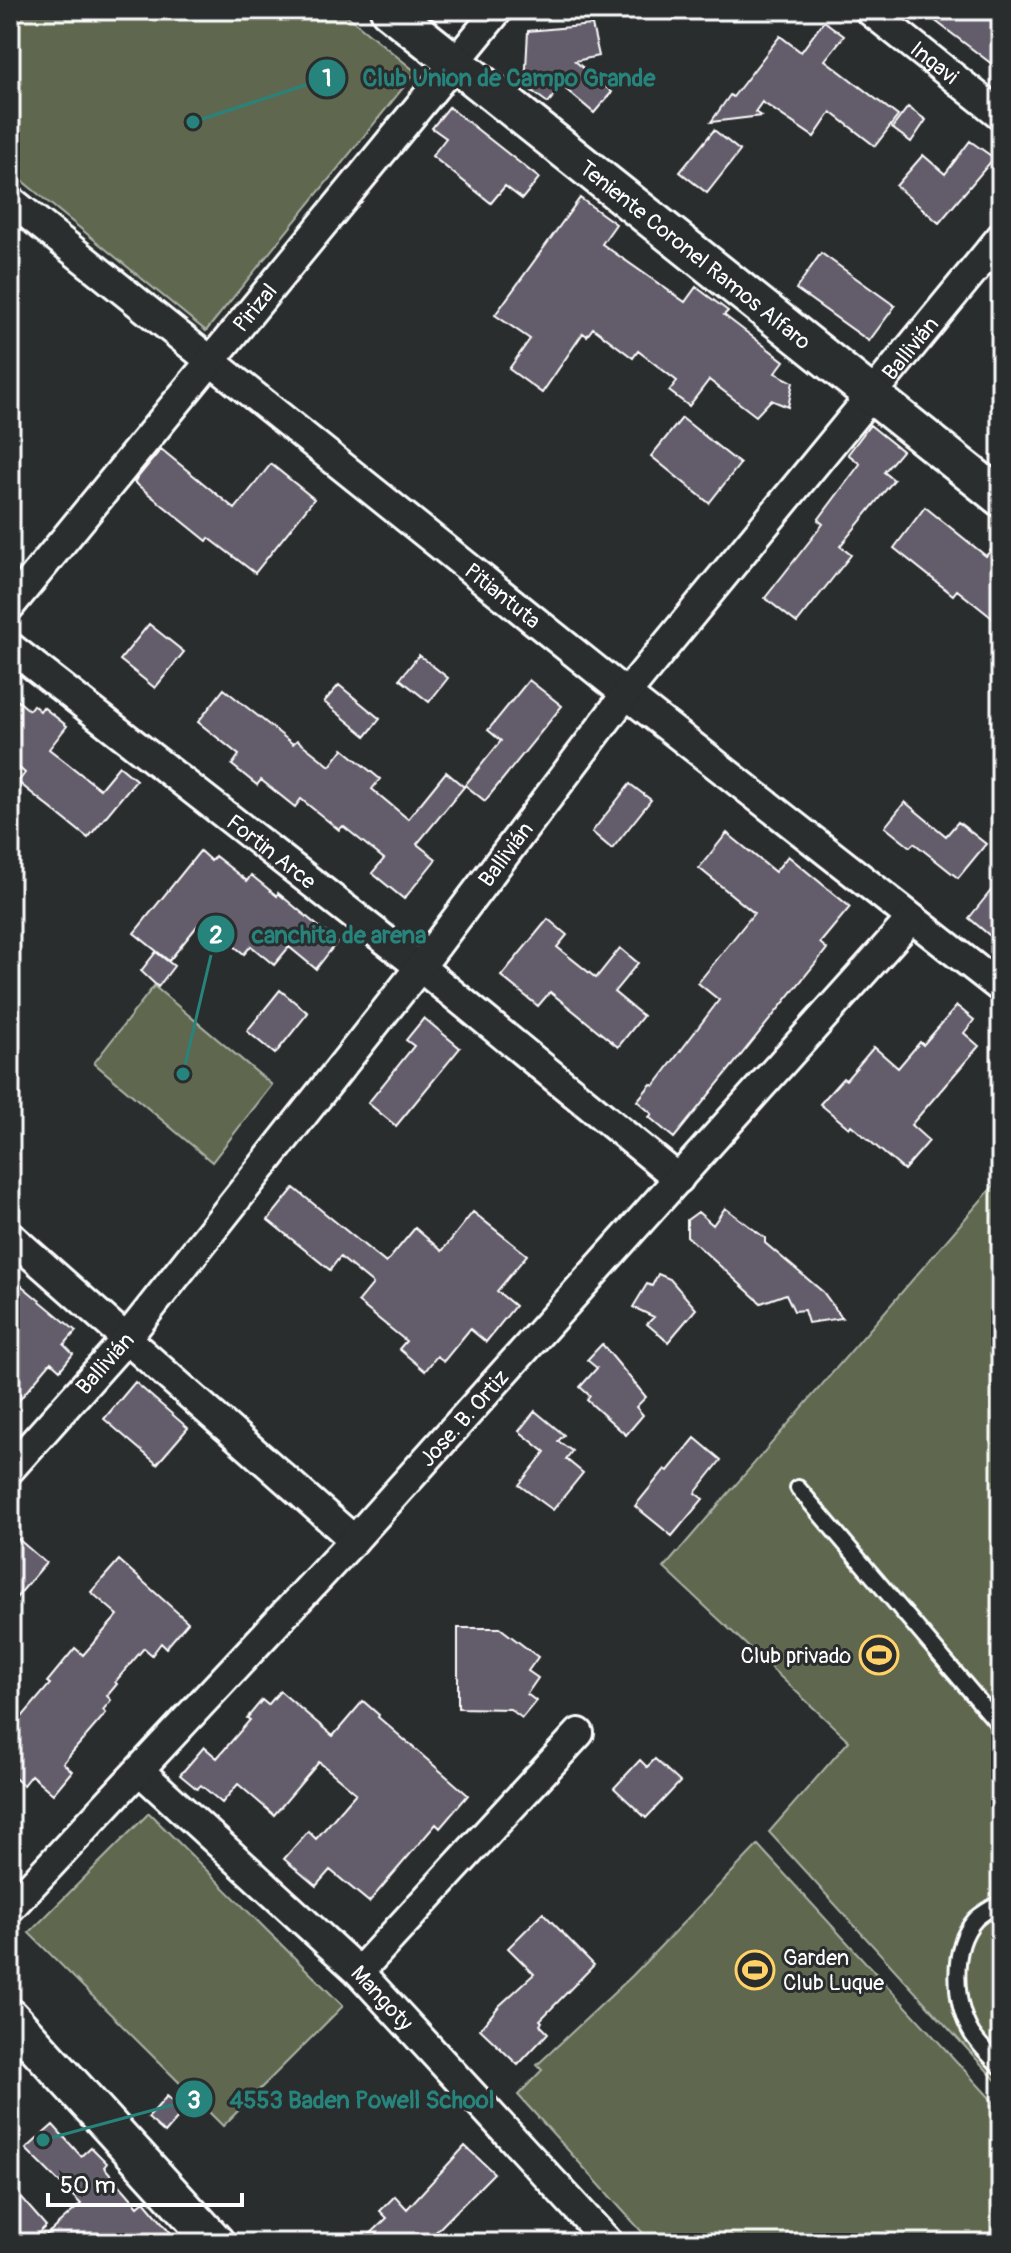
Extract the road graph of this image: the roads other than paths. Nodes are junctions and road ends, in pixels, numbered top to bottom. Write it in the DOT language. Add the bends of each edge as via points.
graph roads {
  1 [pos="389,10"];
  2 [pos="498,10"];
  3 [pos="869,10"];
  4 [pos="454,63"];
  5 [pos="1001,115"];
  6 [pos="10,200"];
  7 [pos="1001,237"];
  8 [pos="211,363"];
  9 [pos="870,393"];
  10 [pos="1001,498"];
  11 [pos="10,606"];
  12 [pos="10,647"];
  13 [pos="626,694"];
  14 [pos="911,919"];
  15 [pos="420,967"];
  16 [pos="1001,988"];
  17 [pos="679,1179"];
  18 [pos="10,1236"];
  19 [pos="126,1339"];
  20 [pos="10,1469"];
  21 [pos="798,1488"];
  22 [pos="354,1540"];
  23 [pos="1001,1727"];
  24 [pos="579,1733"];
  25 [pos="140,1771"];
  26 [pos="1001,1902"];
  27 [pos="10,1908"];
  28 [pos="359,1972"];
  29 [pos="10,2017"];
  30 [pos="1001,2067"];
  31 [pos="216,2243"];
  32 [pos="609,2243"];
  1 -- 4 [label="street, Teniente Coronel Ramos Alfaro"];
  2 -- 4 [label="street, Pirizal"];
  3 -- 5 [label="street, Ingavi"];
  4 -- 8 [label="street, Pirizal"];
  4 -- 9 [label="street, Teniente Coronel Ramos Alfaro"];
  6 -- 8 [label="street, Pitiantuta"];
  7 -- 9 [label="street, Ballivián"];
  8 -- 11 [label="street, Pirizal"];
  8 -- 13 [label="street, Pitiantuta"];
  9 -- 10 [label="street, Teniente Coronel Ramos Alfaro"];
  9 -- 13 [label="street, Ballivián"];
  12 -- 15 [label="street, Fortin Arce"];
  13 -- 14 [label="street, Pitiantuta"];
  13 -- 15 [label="street, Ballivián"];
  14 -- 16 [label="street, Pitiantuta"];
  14 -- 17 [label="street, Jose. B. Ortiz"];
  15 -- 17 [label="street, Fortin Arce"];
  15 -- 19 [label="street, Ballivián"];
  17 -- 22 [label="street, Jose. B. Ortiz"];
  18 -- 19 [label="street"];
  19 -- 20 [label="street, Ballivián"];
  19 -- 22 [label="street"];
  21 -- 23 [label="lane"];
  22 -- 25 [label="street, Jose. B. Ortiz"];
  24 -- 28 [label="street"];
  25 -- 27 [label="street, Jose. B. Ortiz"];
  25 -- 28 [label="street, Mangoty"];
  26 -- 30 [label="lane" via="975,1920 956,1967 971,2032"];
  28 -- 32 [label="street, Mangoty"];
  29 -- 31 [label="street"];
}
